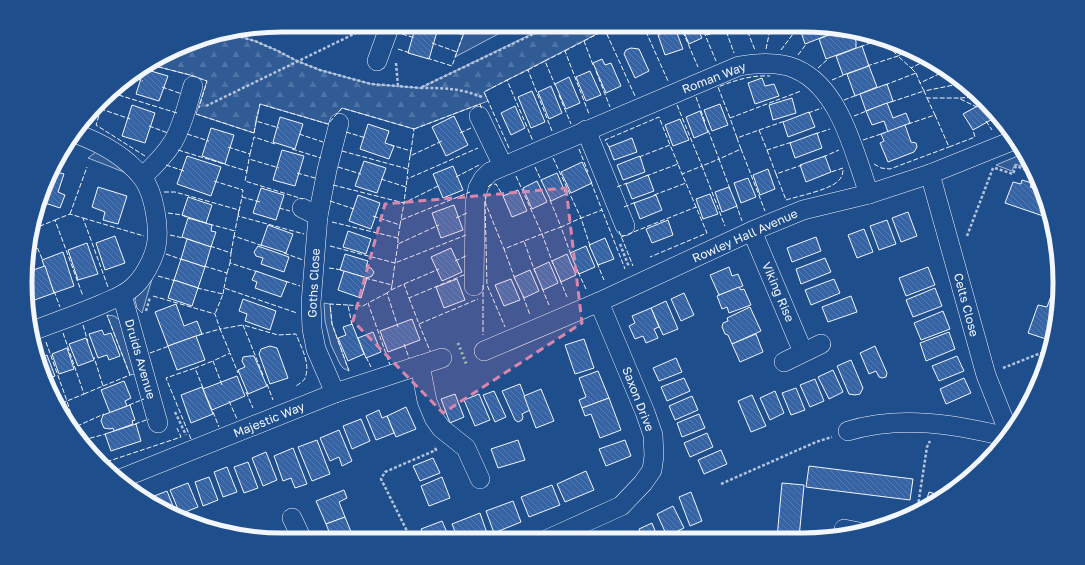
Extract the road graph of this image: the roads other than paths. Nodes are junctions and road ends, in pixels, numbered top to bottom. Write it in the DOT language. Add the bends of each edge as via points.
graph roads {
  1 [pos="387,32"];
  2 [pos="377,61"];
  3 [pos="193,86"];
  4 [pos="479,116"];
  5 [pos="339,123"];
  6 [pos="586,130"];
  7 [pos="80,135"];
  8 [pos="1010,142"];
  9 [pos="503,166"];
  10 [pos="930,174"];
  11 [pos="142,177"];
  12 [pos="869,194"];
  13 [pos="626,226"];
  14 [pos="752,231"];
  15 [pos="474,286"];
  16 [pos="122,295"];
  17 [pos="599,302"];
  18 [pos="37,329"];
  19 [pos="821,344"];
  20 [pos="484,351"];
  21 [pos="803,352"];
  22 [pos="442,358"];
  23 [pos="784,362"];
  24 [pos="420,365"];
  25 [pos="335,393"];
  26 [pos="158,423"];
  27 [pos="1007,427"];
  28 [pos="848,431"];
  29 [pos="1001,435"];
  30 [pos="125,477"];
  31 [pos="480,479"];
  32 [pos="292,518"];
  33 [pos="299,533"];
  34 [pos="561,533"];
  1 -- 2 [label="street"];
  3 -- 11 [label="street" via="174,141"];
  4 -- 9 [label="street"];
  5 -- 25 [label="street, Goths Close" via="327,170 310,212 312,330 316,349"];
  6 -- 9 [label="street, Roman Way"];
  6 -- 12 [label="street, Roman Way" via="739,66 778,64 796,69 815,80 830,97 841,115"];
  6 -- 13 [label="street"];
  7 -- 11 [label="street" via="104,145"];
  8 -- 10 [label="street, Rowley Hall Avenue"];
  9 -- 15 [label="street, Roman Way" via="490,172 478,188 475,203"];
  10 -- 12 [label="street, Rowley Hall Avenue"];
  10 -- 27 [label="street, Celts Close" via="986,375"];
  11 -- 16 [label="street" via="152,196 157,233 156,246 139,279"];
  12 -- 14 [label="street, Rowley Hall Avenue" via="803,210"];
  14 -- 17 [label="street, Rowley Hall Avenue"];
  14 -- 21 [label="street, Viking Rise"];
  16 -- 18 [label="street"];
  16 -- 26 [label="street, Druids Avenue"];
  17 -- 20 [label="street, Rowley Hall Avenue"];
  17 -- 34 [label="street, Saxon Drive" via="645,412 652,435 652,470 644,484 620,506"];
  19 -- 21 [label="street"];
  21 -- 23 [label="street"];
  22 -- 24 [label="street, Majestic Way"];
  24 -- 25 [label="street, Majestic Way"];
  24 -- 31 [label="street" via="427,401 434,418 441,428 466,448"];
  25 -- 30 [label="street, Majestic Way"];
  28 -- 29 [label="street" via="863,426 902,422 976,429"];
  32 -- 33 [label="street"];
}
